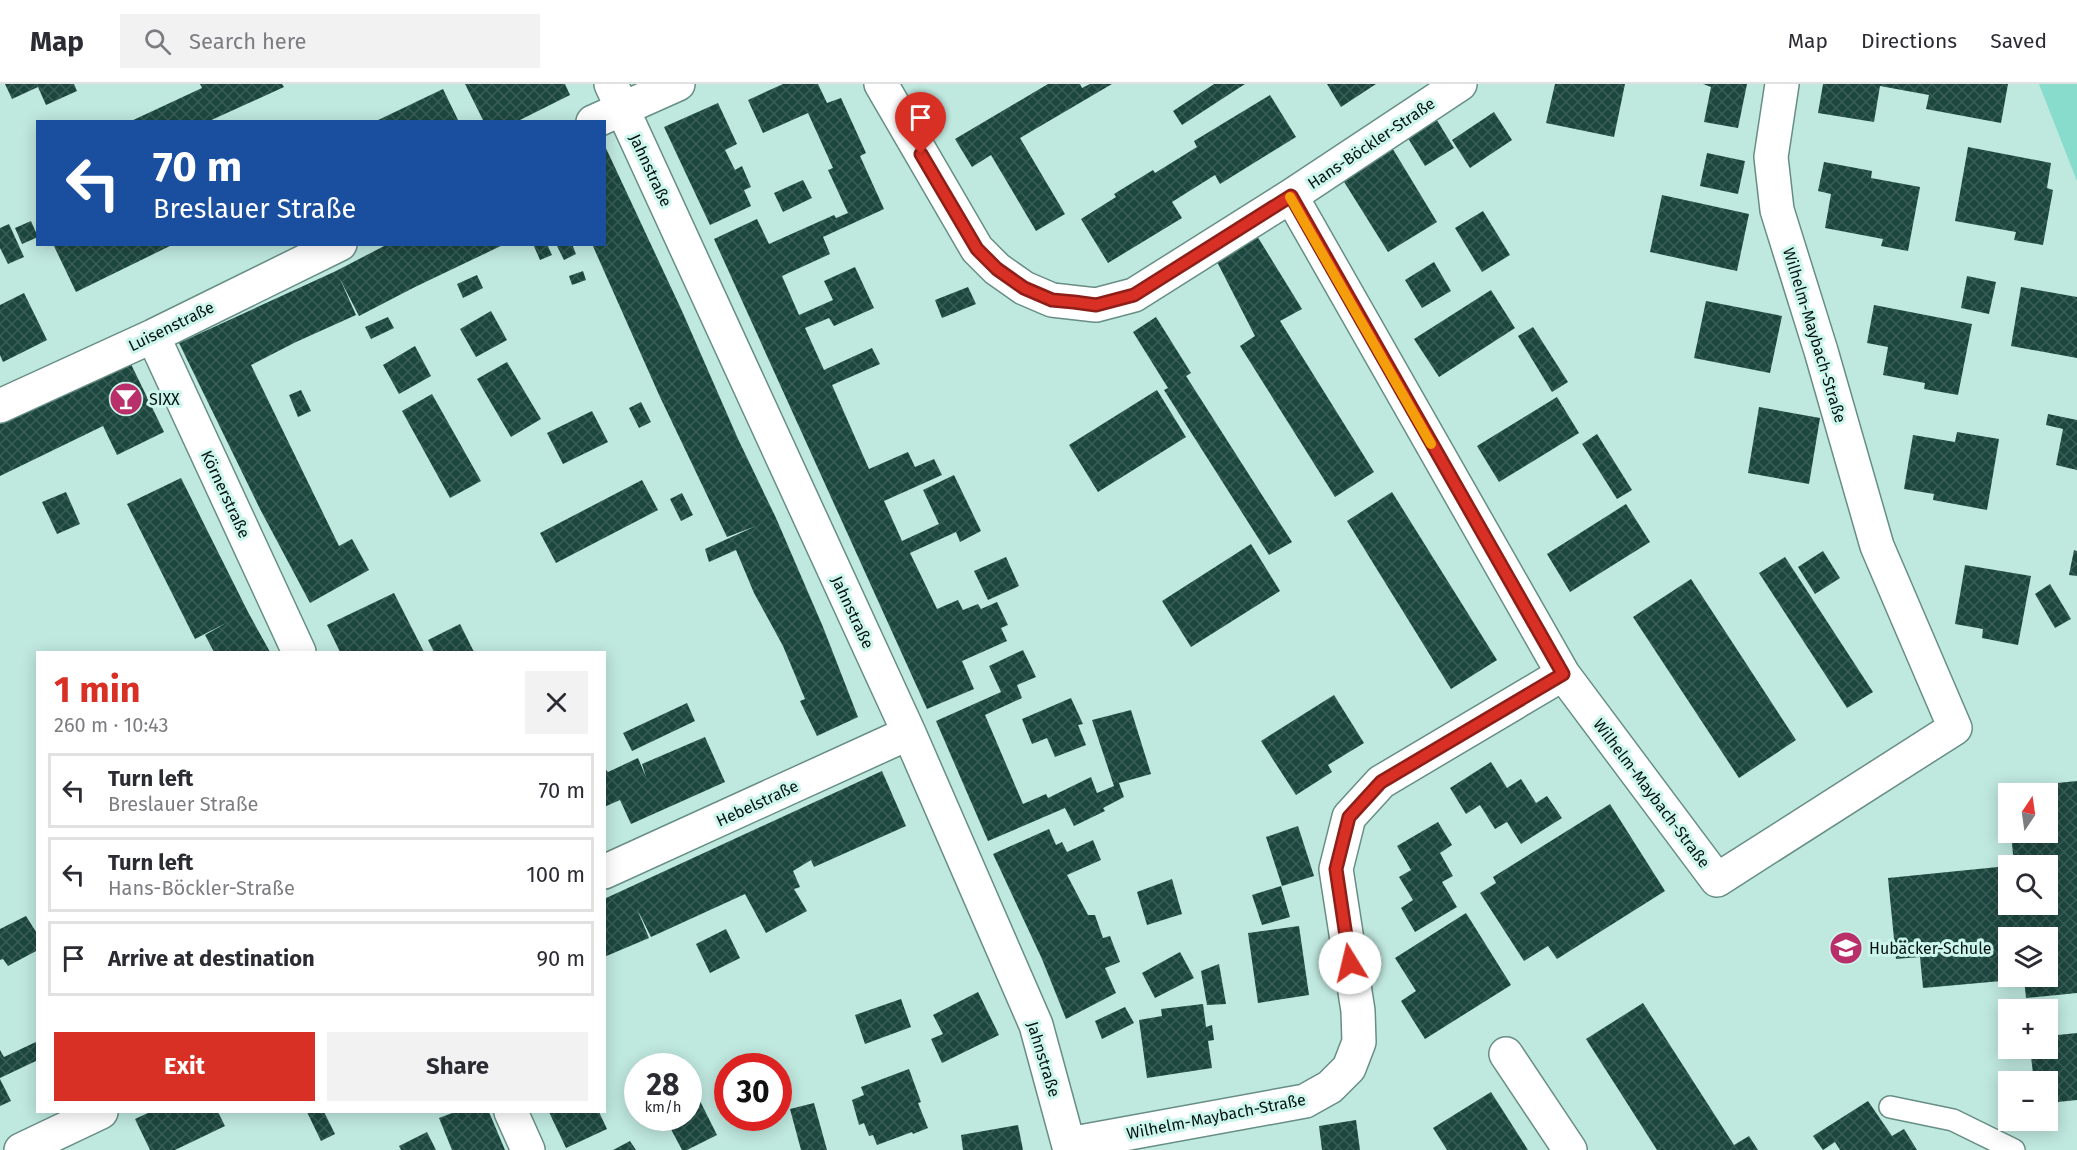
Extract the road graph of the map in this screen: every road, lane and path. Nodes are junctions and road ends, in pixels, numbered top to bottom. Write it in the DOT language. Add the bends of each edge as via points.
graph roads {
  1 [pos="678,84"];
  2 [pos="881,84"];
  3 [pos="1460,84"];
  4 [pos="1782,84"];
  5 [pos="617,96"];
  6 [pos="595,120"];
  7 [pos="1291,196"];
  8 [pos="336,246"];
  9 [pos="153,336"];
  10 [pos="0,406"];
  11 [pos="299,651"];
  12 [pos="1563,674"];
  13 [pos="909,734"];
  14 [pos="606,871"];
  15 [pos="1506,1054"];
  16 [pos="1890,1107"];
  17 [pos="99,1113"];
  18 [pos="511,1113"];
  19 [pos="1070,1147"];
  20 [pos="21,1150"];
  21 [pos="528,1150"];
  22 [pos="1570,1150"];
  23 [pos="2014,1150"];
  1 -- 5 [label="street"];
  2 -- 7 [label="street, Hans-Böckler-Straße" via="977,249 1024,288 1052,300 1096,305 1134,295"];
  3 -- 7 [label="street, Hans-Böckler-Straße"];
  4 -- 12 [label="street, Wilhelm-Maybach-Straße" via="1771,157 1777,210 1877,546 1955,728 1717,880"];
  5 -- 6 [label="street"];
  5 -- 13 [label="street, Jahnstraße"];
  7 -- 12 [label="street"];
  8 -- 9 [label="street, Luisenstraße"];
  9 -- 10 [label="street, Luisenstraße"];
  9 -- 11 [label="street, Körnerstraße"];
  12 -- 19 [label="street, Wilhelm-Maybach-Straße" via="1381,782 1349,817 1336,869 1358,1011 1359,1042 1349,1068 1330,1087 1305,1101"];
  13 -- 14 [label="street, Hebelstraße"];
  13 -- 19 [label="street, Jahnstraße" via="1036,1025"];
  15 -- 22 [label="street"];
  16 -- 23 [label="lane" via="1953,1120"];
  17 -- 20 [label="street"];
  18 -- 21 [label="street"];
}
